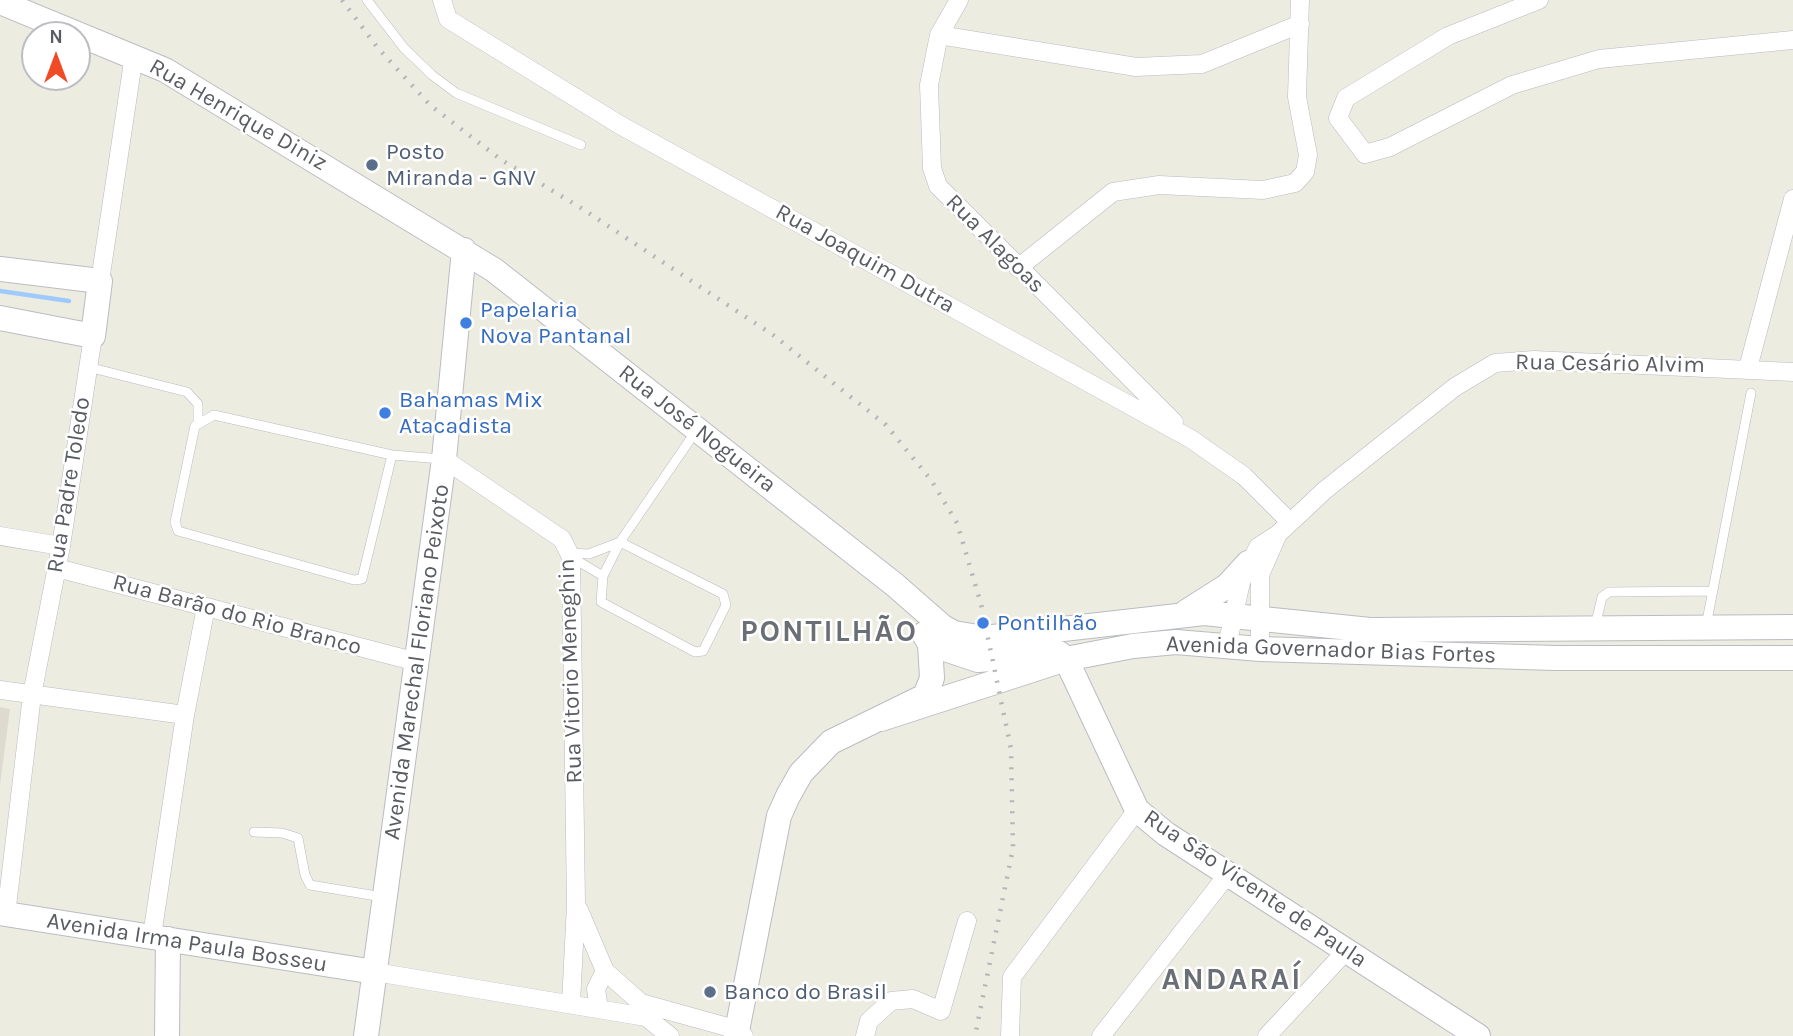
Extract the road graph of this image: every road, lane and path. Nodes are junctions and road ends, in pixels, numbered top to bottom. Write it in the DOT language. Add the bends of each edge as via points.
graph roads {
  1 [pos="367,0"];
  2 [pos="442,0"];
  3 [pos="959,0"];
  4 [pos="1300,0"];
  5 [pos="1539,0"];
  6 [pos="0,2"];
  7 [pos="1300,24"];
  8 [pos="939,34"];
  9 [pos="1793,40"];
  10 [pos="134,55"];
  11 [pos="581,145"];
  12 [pos="1793,199"];
  13 [pos="464,250"];
  14 [pos="1018,268"];
  15 [pos="0,269"];
  16 [pos="494,270"];
  17 [pos="463,288"];
  18 [pos="96,306"];
  19 [pos="0,318"];
  20 [pos="88,367"];
  21 [pos="1748,368"];
  22 [pos="1793,372"];
  23 [pos="1751,393"];
  24 [pos="198,422"];
  25 [pos="697,429"];
  26 [pos="1191,439"];
  27 [pos="392,455"];
  28 [pos="444,460"];
  29 [pos="1284,528"];
  30 [pos="0,536"];
  31 [pos="620,542"];
  32 [pos="61,546"];
  33 [pos="571,555"];
  34 [pos="1248,563"];
  35 [pos="57,568"];
  36 [pos="603,576"];
  37 [pos="895,585"];
  38 [pos="1711,591"];
  39 [pos="206,607"];
  40 [pos="1179,615"];
  41 [pos="1233,615"];
  42 [pos="1260,617"];
  43 [pos="1706,626"];
  44 [pos="1793,627"];
  45 [pos="1595,629"];
  46 [pos="930,644"];
  47 [pos="1227,646"];
  48 [pos="1260,649"];
  49 [pos="1066,659"];
  50 [pos="1793,659"];
  51 [pos="418,662"];
  52 [pos="0,690"];
  53 [pos="32,695"];
  54 [pos="185,715"];
  55 [pos="881,719"];
  56 [pos="1137,810"];
  57 [pos="254,832"];
  58 [pos="1228,874"];
  59 [pos="385,897"];
  60 [pos="576,904"];
  61 [pos="3,914"];
  62 [pos="967,921"];
  63 [pos="160,937"];
  64 [pos="1345,951"];
  65 [pos="606,971"];
  66 [pos="375,972"];
  67 [pos="571,1003"];
  68 [pos="599,1009"];
  69 [pos="702,1028"];
  70 [pos="739,1034"];
  71 [pos="167,1036"];
  72 [pos="366,1036"];
  73 [pos="670,1036"];
  74 [pos="865,1036"];
  75 [pos="1010,1036"];
  76 [pos="1101,1036"];
  77 [pos="1267,1036"];
  78 [pos="1478,1036"];
  1 -- 11 [label="lane" via="404,48 456,93"];
  2 -- 26 [label="street, Rua Joaquim Dutra" via="448,19 620,125"];
  3 -- 8 [label="street, Rua Alagoas"];
  4 -- 7 [label="street"];
  5 -- 9 [label="street" via="1448,36 1346,98 1338,118 1365,154 1390,147 1512,85 1599,59"];
  6 -- 10 [label="main road, Rua Henrique Diniz"];
  7 -- 8 [label="street" via="1202,64 1136,67"];
  7 -- 14 [label="street" via="1297,97 1308,155 1305,172 1295,183 1263,190 1159,185 1113,192"];
  8 -- 14 [label="street, Rua Alagoas" via="928,102 934,177"];
  10 -- 13 [label="main road, Rua Henrique Diniz"];
  10 -- 18 [label="street, Rua Padre Toledo"];
  12 -- 21 [label="street"];
  13 -- 16 [label="main road, Rua José Nogueira"];
  13 -- 17 [label="main road, Avenida Marechal Floriano Peixoto"];
  14 -- 26 [label="street, Rua Alagoas"];
  15 -- 18 [label="main road"];
  16 -- 17 [label="main road"];
  16 -- 25 [label="main road, Rua José Nogueira"];
  17 -- 28 [label="main road, Avenida Marechal Floriano Peixoto"];
  18 -- 19 [label="main road"];
  18 -- 20 [label="street, Rua Padre Toledo"];
  20 -- 24 [label="lane" via="187,392 198,404"];
  20 -- 32 [label="street, Rua Padre Toledo"];
  21 -- 22 [label="street, Rua Cesário Alvim"];
  21 -- 29 [label="street, Rua Cesário Alvim" via="1534,360 1495,363 1434,404"];
  23 -- 38 [label="lane"];
  24 -- 27 [label="lane" via="214,415"];
  24 -- 27 [label="lane" via="175,522 178,531 354,580 365,573"];
  25 -- 31 [label="lane"];
  25 -- 37 [label="main road, Rua José Nogueira"];
  26 -- 29 [label="street, Rua Joaquim Dutra" via="1244,476"];
  27 -- 28 [label="lane"];
  28 -- 33 [label="street, Rua Vitorio Meneghin" via="562,539"];
  28 -- 51 [label="main road, Avenida Marechal Floriano Peixoto"];
  29 -- 34 [label="street, Rua Cesário Alvim" via="1258,547"];
  29 -- 42 [label="street" via="1260,575"];
  30 -- 32 [label="street"];
  31 -- 33 [label="lane" via="589,554"];
  31 -- 36 [label="lane"];
  31 -- 36 [label="lane" via="723,594 726,605 703,651 695,652 605,606 600,597"];
  32 -- 35 [label="street, Rua Padre Toledo"];
  33 -- 36 [label="lane"];
  33 -- 60 [label="street, Rua Vitorio Meneghin"];
  34 -- 40 [label="main road" via="1206,602"];
  34 -- 41 [label="street"];
  35 -- 39 [label="street, Rua Barão do Rio Branco"];
  35 -- 53 [label="street, Rua Padre Toledo"];
  37 -- 40 [label="main road, Avenida Governador Bias Fortes" via="943,628 984,638"];
  37 -- 46 [label="main road"];
  38 -- 43 [label="lane"];
  38 -- 45 [label="lane" via="1609,592 1602,597"];
  39 -- 51 [label="street, Rua Barão do Rio Branco"];
  39 -- 54 [label="street"];
  40 -- 41 [label="main road, Avenida Governador Bias Fortes"];
  41 -- 42 [label="main road, Avenida Governador Bias Fortes"];
  41 -- 47 [label="street"];
  42 -- 45 [label="main road, Avenida Governador Bias Fortes" via="1370,630"];
  42 -- 48 [label="street"];
  43 -- 44 [label="main road, Avenida Governador Bias Fortes"];
  43 -- 45 [label="main road, Avenida Governador Bias Fortes"];
  46 -- 49 [label="main road" via="978,660 1048,650"];
  46 -- 55 [label="main road" via="932,678 925,696"];
  47 -- 48 [label="main road, Avenida Governador Bias Fortes"];
  47 -- 49 [label="main road, Avenida Governador Bias Fortes" via="1175,642"];
  48 -- 50 [label="main road, Avenida Governador Bias Fortes"];
  49 -- 55 [label="main road, Avenida Governador Bias Fortes"];
  49 -- 56 [label="main road, Rua São Vicente de Paula"];
  51 -- 59 [label="main road, Avenida Marechal Floriano Peixoto"];
  52 -- 53 [label="street"];
  53 -- 54 [label="street"];
  53 -- 61 [label="street, Rua Padre Toledo"];
  54 -- 63 [label="street"];
  55 -- 70 [label="main road" via="831,742 801,773 788,796 779,816"];
  56 -- 58 [label="main road, Rua São Vicente de Paula"];
  56 -- 75 [label="street" via="1012,977"];
  57 -- 59 [label="lane" via="298,838 310,885"];
  58 -- 64 [label="main road, Rua São Vicente de Paula"];
  58 -- 76 [label="street"];
  59 -- 66 [label="main road, Avenida Marechal Floriano Peixoto"];
  60 -- 65 [label="street, Rua Vitorio Meneghin"];
  60 -- 67 [label="street, Rua Vitorio Meneghin"];
  61 -- 63 [label="main road, Avenida Irma Paula Bosseu"];
  62 -- 74 [label="street" via="941,1011 913,999 891,1001 869,1021"];
  63 -- 66 [label="main road, Avenida Irma Paula Bosseu"];
  63 -- 71 [label="main road"];
  64 -- 77 [label="street"];
  64 -- 78 [label="main road, Rua São Vicente de Paula"];
  65 -- 68 [label="street" via="596,989"];
  65 -- 69 [label="street, Rua Vitorio Meneghin" via="641,1003"];
  66 -- 67 [label="street"];
  66 -- 72 [label="main road, Avenida Marechal Floriano Peixoto"];
  67 -- 68 [label="street"];
  68 -- 73 [label="street" via="646,1017"];
  69 -- 70 [label="street"];
}
